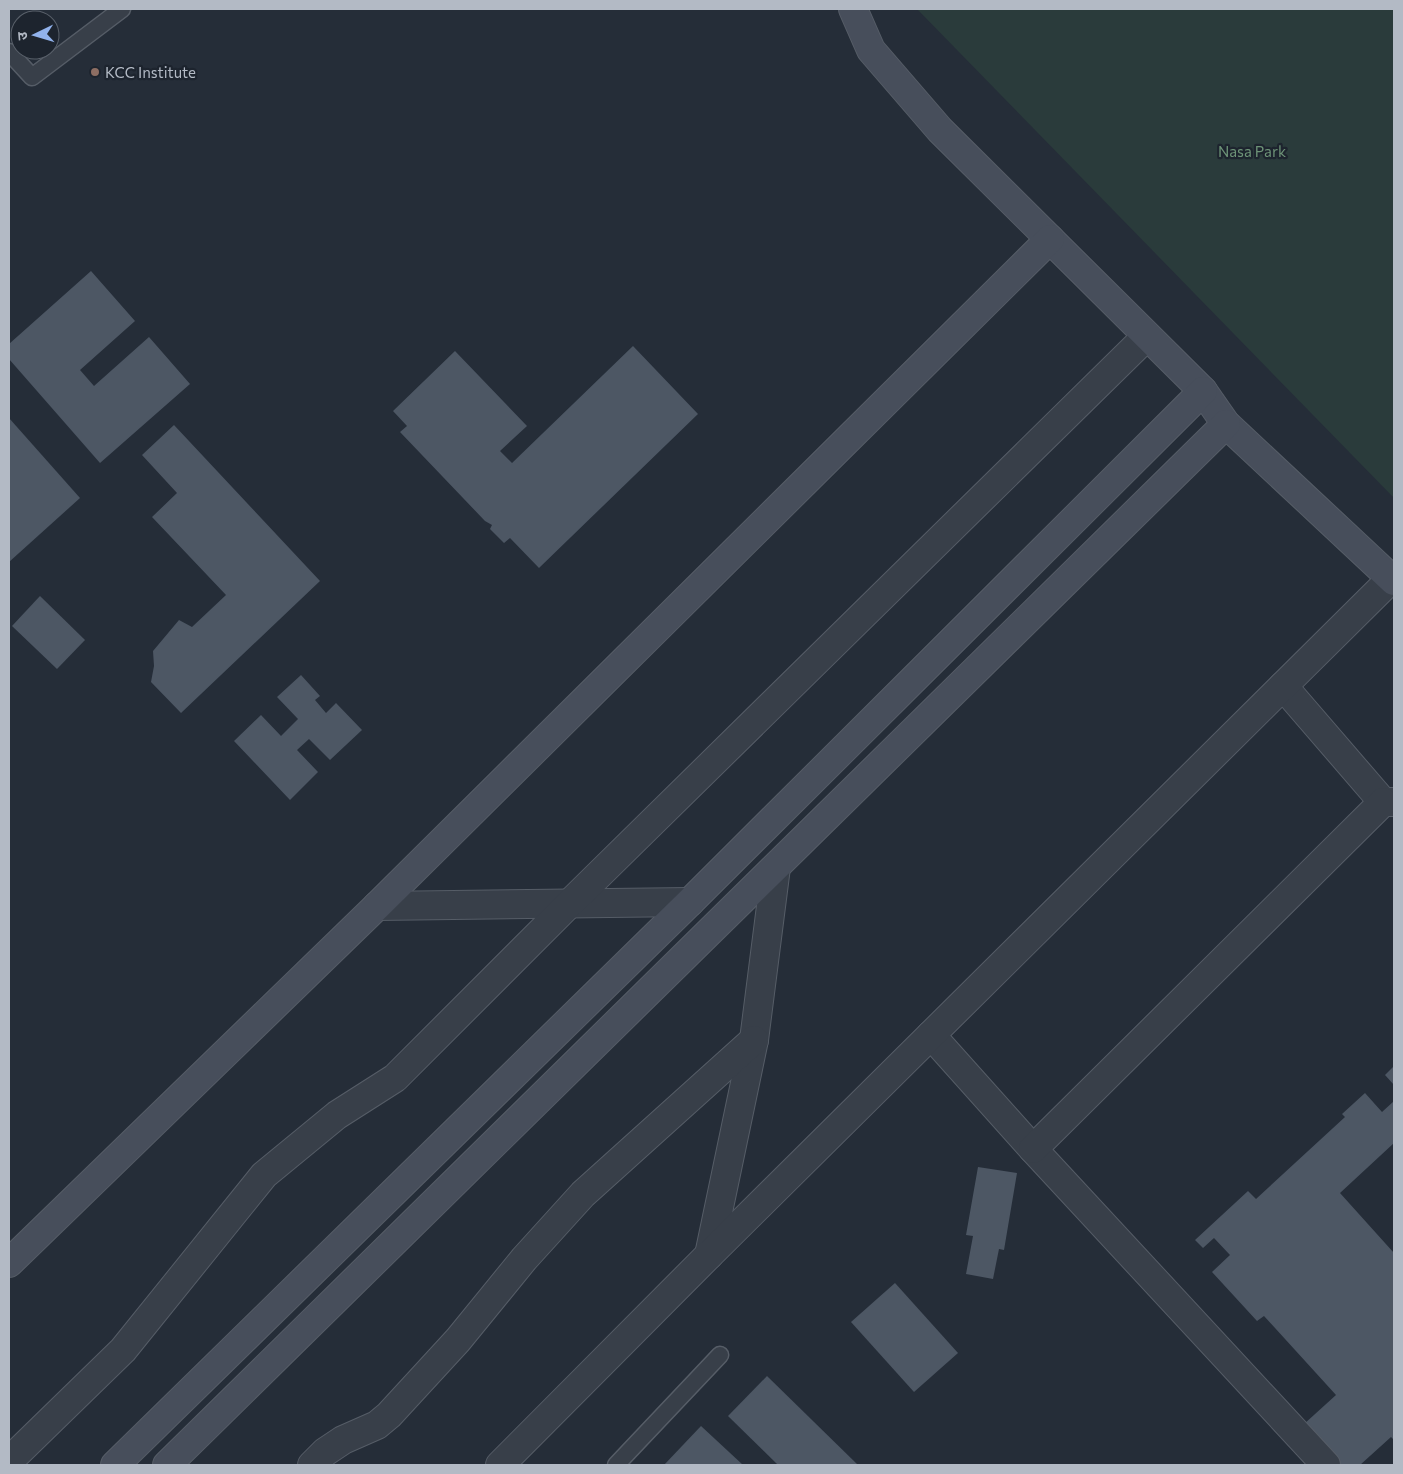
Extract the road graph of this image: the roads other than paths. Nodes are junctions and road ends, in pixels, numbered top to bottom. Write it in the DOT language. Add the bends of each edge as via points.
graph roads {
  1 [pos="122,9"];
  2 [pos="853,9"];
  3 [pos="9,52"];
  4 [pos="1050,239"];
  5 [pos="1147,336"];
  6 [pos="1203,391"];
  7 [pos="1226,424"];
  8 [pos="1393,580"];
  9 [pos="1283,686"];
  10 [pos="1389,802"];
  11 [pos="776,867"];
  12 [pos="690,902"];
  13 [pos="569,904"];
  14 [pos="377,906"];
  15 [pos="931,1035"];
  16 [pos="754,1040"];
  17 [pos="1033,1149"];
  18 [pos="709,1255"];
  19 [pos="9,1263"];
  20 [pos="720,1355"];
  21 [pos="9,1462"];
  22 [pos="115,1465"];
  23 [pos="167,1465"];
  24 [pos="312,1465"];
  25 [pos="500,1465"];
  26 [pos="616,1465"];
  27 [pos="1326,1465"];
  1 -- 3 [label="lane" via="32,77"];
  2 -- 4 [label="street" via="871,50 940,130"];
  4 -- 5 [label="street"];
  4 -- 14 [label="street"];
  5 -- 6 [label="street"];
  5 -- 13 [label="street"];
  6 -- 7 [label="street"];
  6 -- 12 [label="street"];
  7 -- 8 [label="street"];
  7 -- 11 [label="street"];
  8 -- 9 [label="street"];
  9 -- 10 [label="street"];
  9 -- 15 [label="street"];
  10 -- 17 [label="street"];
  11 -- 16 [label="street"];
  11 -- 23 [label="street"];
  12 -- 13 [label="street"];
  12 -- 22 [label="street"];
  13 -- 14 [label="street"];
  13 -- 21 [label="street" via="395,1078 337,1115 264,1175 124,1350"];
  14 -- 19 [label="street"];
  15 -- 17 [label="street"];
  15 -- 18 [label="street"];
  16 -- 18 [label="street"];
  16 -- 24 [label="street" via="582,1194 458,1340 389,1415 325,1452"];
  17 -- 27 [label="street"];
  18 -- 25 [label="street"];
  20 -- 26 [label="lane"];
}
